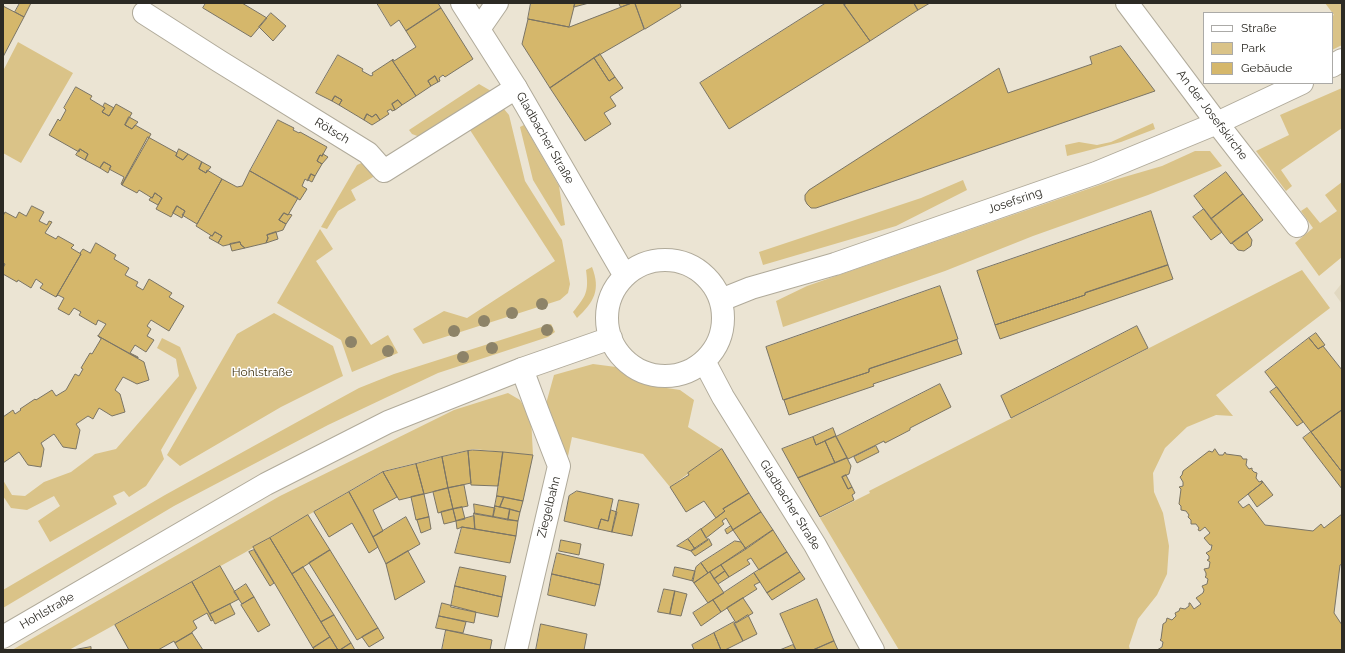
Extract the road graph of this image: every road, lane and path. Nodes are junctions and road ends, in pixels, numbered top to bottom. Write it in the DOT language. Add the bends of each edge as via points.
graph roads {
  1 [pos="462,3"];
  2 [pos="498,3"];
  3 [pos="1127,3"];
  4 [pos="144,13"];
  5 [pos="478,29"];
  6 [pos="1342,60"];
  7 [pos="1333,65"];
  8 [pos="1300,84"];
  9 [pos="516,88"];
  10 [pos="1217,123"];
  11 [pos="1297,226"];
  12 [pos="625,276"];
  13 [pos="721,300"];
  14 [pos="611,338"];
  15 [pos="704,361"];
  16 [pos="522,368"];
  17 [pos="3,636"];
  18 [pos="516,650"];
  19 [pos="873,650"];
  1 -- 5 [label="main road, Gladbacher Straße"];
  2 -- 5 [label="main road"];
  3 -- 10 [label="main road, An der Josefskirche"];
  4 -- 9 [label="main road, Rötsch" via="368,153 384,170"];
  5 -- 9 [label="main road, Gladbacher Straße"];
  6 -- 7 [label="main road"];
  8 -- 10 [label="main road, Josefsring"];
  9 -- 12 [label="main road, Gladbacher Straße"];
  10 -- 11 [label="main road, An der Josefskirche"];
  10 -- 13 [label="main road, Josefsring" via="1096,173 835,264 751,288"];
  12 -- 13 [label="main road" via="641,265 660,260 680,262 697,269 712,283"];
  12 -- 14 [label="main road" via="615,289 609,305 607,322"];
  13 -- 15 [label="main road" via="724,316 722,333 715,348"];
  14 -- 15 [label="main road" via="620,354 634,367 651,375 670,376 688,371"];
  14 -- 16 [label="main road, Hohlstraße"];
  15 -- 19 [label="main road, Gladbacher Straße" via="723,397 815,545"];
  16 -- 17 [label="main road, Hohlstraße" via="388,422 266,484"];
  16 -- 18 [label="main road, Ziegelbahn" via="559,466"];
}
